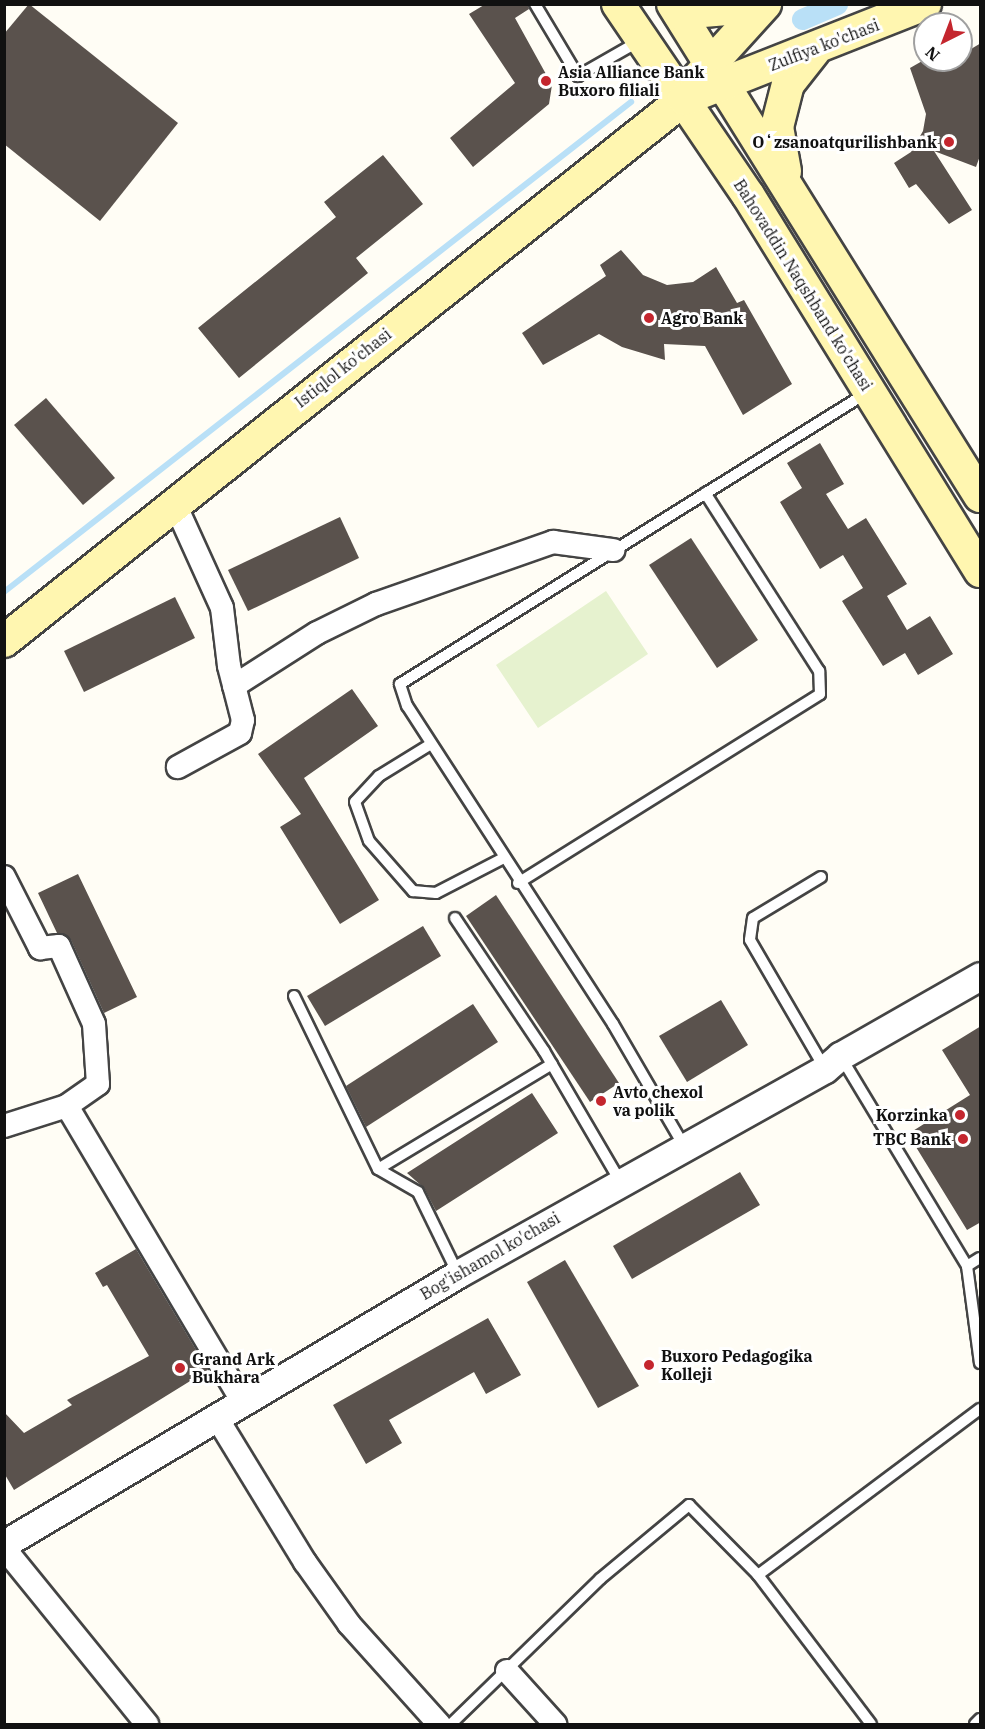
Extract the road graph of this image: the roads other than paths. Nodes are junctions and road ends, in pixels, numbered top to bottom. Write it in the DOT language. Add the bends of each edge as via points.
graph roads {
  1 [pos="535,4"];
  2 [pos="618,4"];
  3 [pos="925,4"];
  4 [pos="764,5"];
  5 [pos="676,9"];
  6 [pos="642,39"];
  7 [pos="814,51"];
  8 [pos="716,71"];
  9 [pos="684,99"];
  10 [pos="789,193"];
  11 [pos="869,391"];
  12 [pos="705,493"];
  13 [pos="981,496"];
  14 [pos="174,502"];
  15 [pos="613,550"];
  16 [pos="981,571"];
  17 [pos="4,641"];
  18 [pos="234,686"];
  19 [pos="431,744"];
  20 [pos="178,767"];
  21 [pos="502,859"];
  22 [pos="4,877"];
  23 [pos="821,877"];
  24 [pos="518,883"];
  25 [pos="455,918"];
  26 [pos="981,976"];
  27 [pos="294,996"];
  28 [pos="833,1063"];
  29 [pos="552,1064"];
  30 [pos="68,1106"];
  31 [pos="4,1126"];
  32 [pos="684,1146"];
  33 [pos="378,1169"];
  34 [pos="620,1181"];
  35 [pos="981,1258"];
  36 [pos="967,1266"];
  37 [pos="458,1274"];
  38 [pos="981,1363"];
  39 [pos="243,1402"];
  40 [pos="980,1412"];
  41 [pos="217,1418"];
  42 [pos="4,1546"];
  43 [pos="758,1575"];
  44 [pos="507,1671"];
  45 [pos="981,1719"];
  46 [pos="147,1725"];
  47 [pos="439,1725"];
  48 [pos="451,1725"];
  49 [pos="555,1725"];
  50 [pos="871,1725"];
  51 [pos="975,1725"];
  1 -- 6 [label="lane" via="578,76"];
  2 -- 6 [label="main road, Bahovaddin Naqshband ko'chasi"];
  3 -- 7 [label="main road, Zulfiya ko'chasi"];
  4 -- 5 [label="main road"];
  4 -- 8 [label="main road"];
  5 -- 8 [label="main road"];
  6 -- 9 [label="main road, Bahovaddin Naqshband ko'chasi"];
  7 -- 8 [label="main road, Zulfiya ko'chasi"];
  7 -- 10 [label="main road" via="788,84 777,127"];
  8 -- 9 [label="main road, Istiqlol ko'chasi"];
  8 -- 10 [label="main road"];
  9 -- 11 [label="main road, Bahovaddin Naqshband ko'chasi"];
  9 -- 14 [label="main road, Istiqlol ko'chasi"];
  10 -- 13 [label="main road"];
  11 -- 12 [label="lane"];
  11 -- 16 [label="main road, Bahovaddin Naqshband ko'chasi"];
  12 -- 15 [label="lane"];
  12 -- 24 [label="lane" via="819,671 820,694"];
  14 -- 17 [label="main road, Istiqlol ko'chasi"];
  14 -- 18 [label="street" via="222,608"];
  15 -- 18 [label="street" via="553,542 376,604 316,633"];
  15 -- 19 [label="lane" via="400,684 407,706"];
  18 -- 20 [label="street" via="243,720 240,733"];
  19 -- 21 [label="lane"];
  19 -- 21 [label="lane" via="379,776 355,802 369,841 413,891 436,893"];
  21 -- 24 [label="lane"];
  22 -- 30 [label="street" via="40,948 59,946 94,1024 98,1084"];
  23 -- 28 [label="lane" via="753,918 750,940"];
  24 -- 32 [label="lane" via="613,1024"];
  25 -- 29 [label="lane"];
  26 -- 28 [label="street, Bog'ishamol ko'chasi"];
  27 -- 33 [label="lane"];
  28 -- 32 [label="street, Bog'ishamol ko'chasi"];
  28 -- 36 [label="lane"];
  29 -- 33 [label="lane"];
  29 -- 34 [label="lane"];
  30 -- 31 [label="street"];
  30 -- 39 [label="street"];
  32 -- 34 [label="street, Bog'ishamol ko'chasi"];
  33 -- 37 [label="lane" via="418,1192"];
  34 -- 37 [label="street, Bog'ishamol ko'chasi"];
  35 -- 36 [label="lane"];
  36 -- 38 [label="lane"];
  37 -- 39 [label="street, Bog'ishamol ko'chasi"];
  39 -- 41 [label="street, Bog'ishamol ko'chasi"];
  40 -- 43 [label="lane"];
  41 -- 42 [label="street, Bog'ishamol ko'chasi"];
  41 -- 47 [label="street" via="305,1562 349,1624"];
  42 -- 46 [label="street"];
  43 -- 44 [label="lane" via="689,1505 633,1548"];
  43 -- 50 [label="lane"];
  44 -- 48 [label="lane"];
  44 -- 49 [label="street"];
  45 -- 51 [label="lane"];
}
